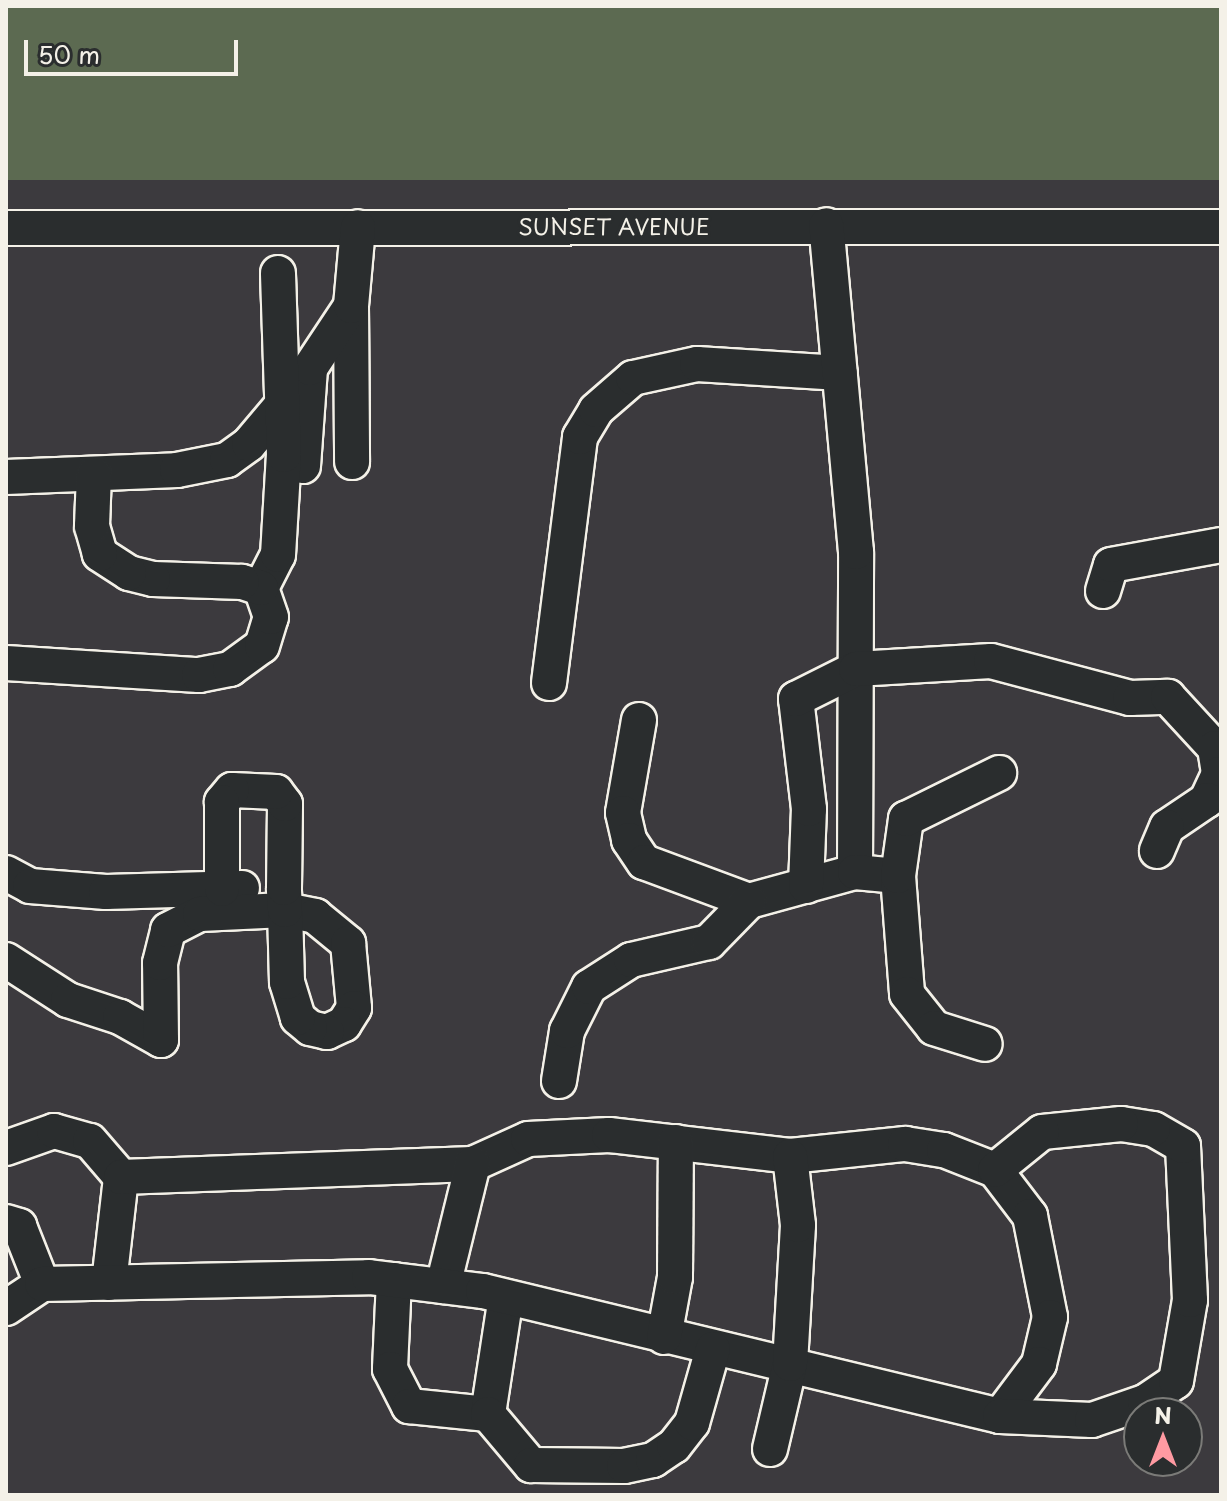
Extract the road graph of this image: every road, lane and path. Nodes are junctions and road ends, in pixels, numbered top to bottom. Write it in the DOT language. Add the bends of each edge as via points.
graph roads {
  1 [pos="826,225"];
  2 [pos="358,227"];
  3 [pos="1221,227"];
  4 [pos="6,228"];
  5 [pos="278,273"];
  6 [pos="351,306"];
  7 [pos="840,373"];
  8 [pos="282,405"];
  9 [pos="352,462"];
  10 [pos="94,474"];
  11 [pos="6,477"];
  12 [pos="302,481"];
  13 [pos="1221,545"];
  14 [pos="261,588"];
  15 [pos="1103,591"];
  16 [pos="6,663"];
  17 [pos="856,669"];
  18 [pos="549,683"];
  19 [pos="639,720"];
  20 [pos="999,773"];
  21 [pos="1157,851"];
  22 [pos="855,872"];
  23 [pos="6,873"];
  24 [pos="898,876"];
  25 [pos="806,886"];
  26 [pos="222,889"];
  27 [pos="165,891"];
  28 [pos="285,899"];
  29 [pos="749,901"];
  30 [pos="168,930"];
  31 [pos="6,960"];
  32 [pos="985,1044"];
  33 [pos="559,1081"];
  34 [pos="676,1142"];
  35 [pos="6,1148"];
  36 [pos="790,1156"];
  37 [pos="473,1164"];
  38 [pos="995,1170"];
  39 [pos="121,1177"];
  40 [pos="6,1222"];
  41 [pos="394,1280"];
  42 [pos="109,1283"];
  43 [pos="42,1284"];
  44 [pos="443,1286"];
  45 [pos="506,1297"];
  46 [pos="6,1308"];
  47 [pos="664,1337"];
  48 [pos="713,1349"];
  49 [pos="790,1364"];
  50 [pos="488,1414"];
  51 [pos="1000,1416"];
  52 [pos="770,1449"];
  1 -- 2 [label="street, SUNSET AVENUE"];
  1 -- 3 [label="street, SUNSET AVENUE"];
  1 -- 7 [label="street"];
  2 -- 4 [label="street, SUNSET AVENUE"];
  2 -- 6 [label="street"];
  5 -- 8 [label="street"];
  6 -- 9 [label="street"];
  6 -- 12 [label="street" via="310,368"];
  7 -- 17 [label="street" via="856,552"];
  7 -- 18 [label="street" via="697,364 633,378 596,410 580,437"];
  8 -- 10 [label="street" via="249,444 227,460 177,470"];
  8 -- 14 [label="street" via="278,555"];
  10 -- 11 [label="street"];
  10 -- 14 [label="street" via="93,541 113,565 153,579 242,582"];
  13 -- 15 [label="street" via="1111,565"];
  14 -- 16 [label="street" via="269,600 267,632 252,657 230,669 199,675"];
  17 -- 21 [label="street" via="991,661 1130,698 1168,697 1215,748 1219,774 1207,800 1167,827"];
  17 -- 22 [label="street"];
  17 -- 25 [label="street" via="796,699 809,809"];
  19 -- 29 [label="street" via="623,813 629,840 644,862"];
  20 -- 24 [label="street" via="906,819"];
  22 -- 24 [label="street"];
  22 -- 25 [label="street"];
  23 -- 27 [label="street" via="30,886"];
  24 -- 32 [label="street" via="907,994 934,1028"];
  25 -- 29 [label="street"];
  26 -- 27 [label="street"];
  26 -- 28 [label="street"];
  26 -- 28 [label="street" via="222,802 232,790 251,787 276,792 285,804"];
  27 -- 30 [label="street"];
  28 -- 30 [label="street" via="200,914"];
  29 -- 33 [label="street" via="709,942 631,960 589,987 567,1031"];
  30 -- 31 [label="street" via="160,963 161,1040 120,1017 68,1000"];
  34 -- 36 [label="street"];
  34 -- 37 [label="street" via="609,1135 528,1139"];
  34 -- 47 [label="street" via="675,1277"];
  35 -- 39 [label="street" via="54,1131 90,1141"];
  36 -- 38 [label="street" via="905,1144 944,1150"];
  36 -- 49 [label="street" via="798,1225"];
  37 -- 39 [label="street"];
  37 -- 44 [label="street"];
  38 -- 51 [label="street" via="1030,1216 1050,1317 1039,1364"];
  38 -- 51 [label="street" via="1042,1132 1121,1124 1153,1129 1183,1146 1190,1300 1176,1381 1145,1402 1092,1420"];
  39 -- 42 [label="street"];
  40 -- 43 [label="street" via="19,1226"];
  41 -- 42 [label="street"];
  41 -- 44 [label="street"];
  41 -- 50 [label="street" via="390,1369 409,1406"];
  42 -- 43 [label="street"];
  43 -- 46 [label="street"];
  44 -- 45 [label="street"];
  45 -- 47 [label="street"];
  45 -- 50 [label="street"];
  47 -- 48 [label="street"];
  48 -- 49 [label="street"];
  48 -- 50 [label="street" via="692,1423 674,1446 653,1460 624,1466 531,1465"];
  49 -- 51 [label="street"];
  49 -- 52 [label="street"];
}
